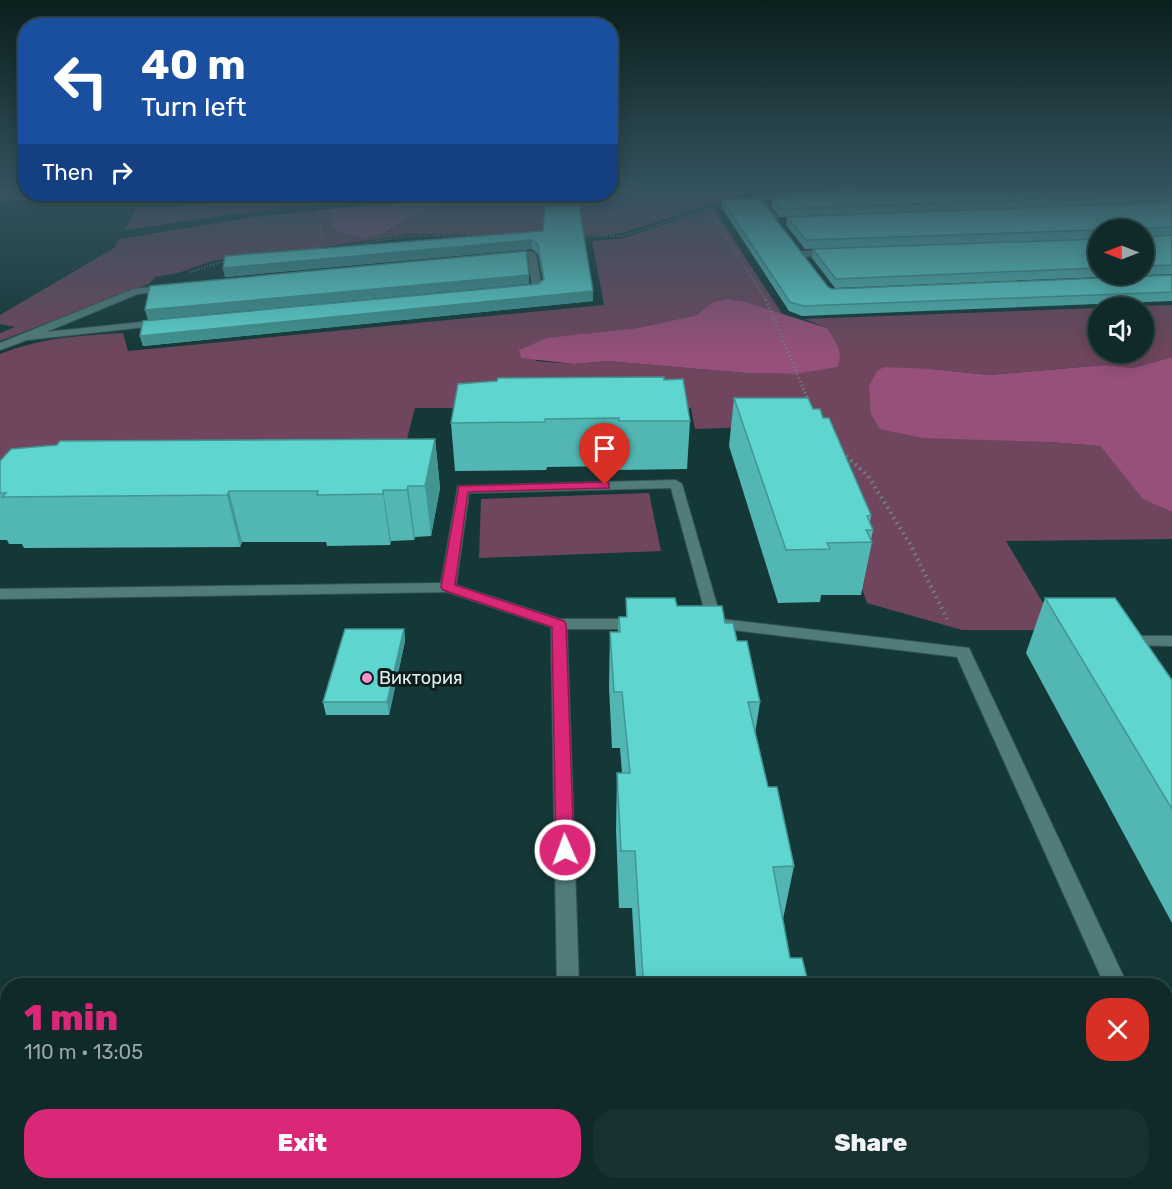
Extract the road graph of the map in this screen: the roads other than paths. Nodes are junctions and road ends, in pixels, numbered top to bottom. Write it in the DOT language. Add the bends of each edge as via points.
graph roads {
  1 [pos="795,246"];
  2 [pos="837,252"];
  3 [pos="801,254"];
  4 [pos="497,258"];
  5 [pos="807,261"];
  6 [pos="183,286"];
  7 [pos="513,290"];
  8 [pos="167,323"];
  9 [pos="23,336"];
  10 [pos="0,347"];
  11 [pos="448,587"];
  12 [pos="0,594"];
  13 [pos="654,623"];
  14 [pos="559,624"];
  15 [pos="1172,641"];
  16 [pos="1149,659"];
  17 [pos="568,978"];
  18 [pos="1113,978"];
  1 -- 3 [label="street"];
  2 -- 3 [label="street"];
  3 -- 5 [label="street"];
  4 -- 7 [label="street" via="532,254 537,288"];
  6 -- 9 [label="street" via="136,291"];
  8 -- 9 [label="street"];
  9 -- 10 [label="street"];
  11 -- 12 [label="street"];
  11 -- 14 [label="street"];
  11 -- 18 [label="street" via="463,489 676,484 708,623 963,652"];
  13 -- 14 [label="street"];
  14 -- 17 [label="street"];
  15 -- 16 [label="street" via="1138,641"];
}
